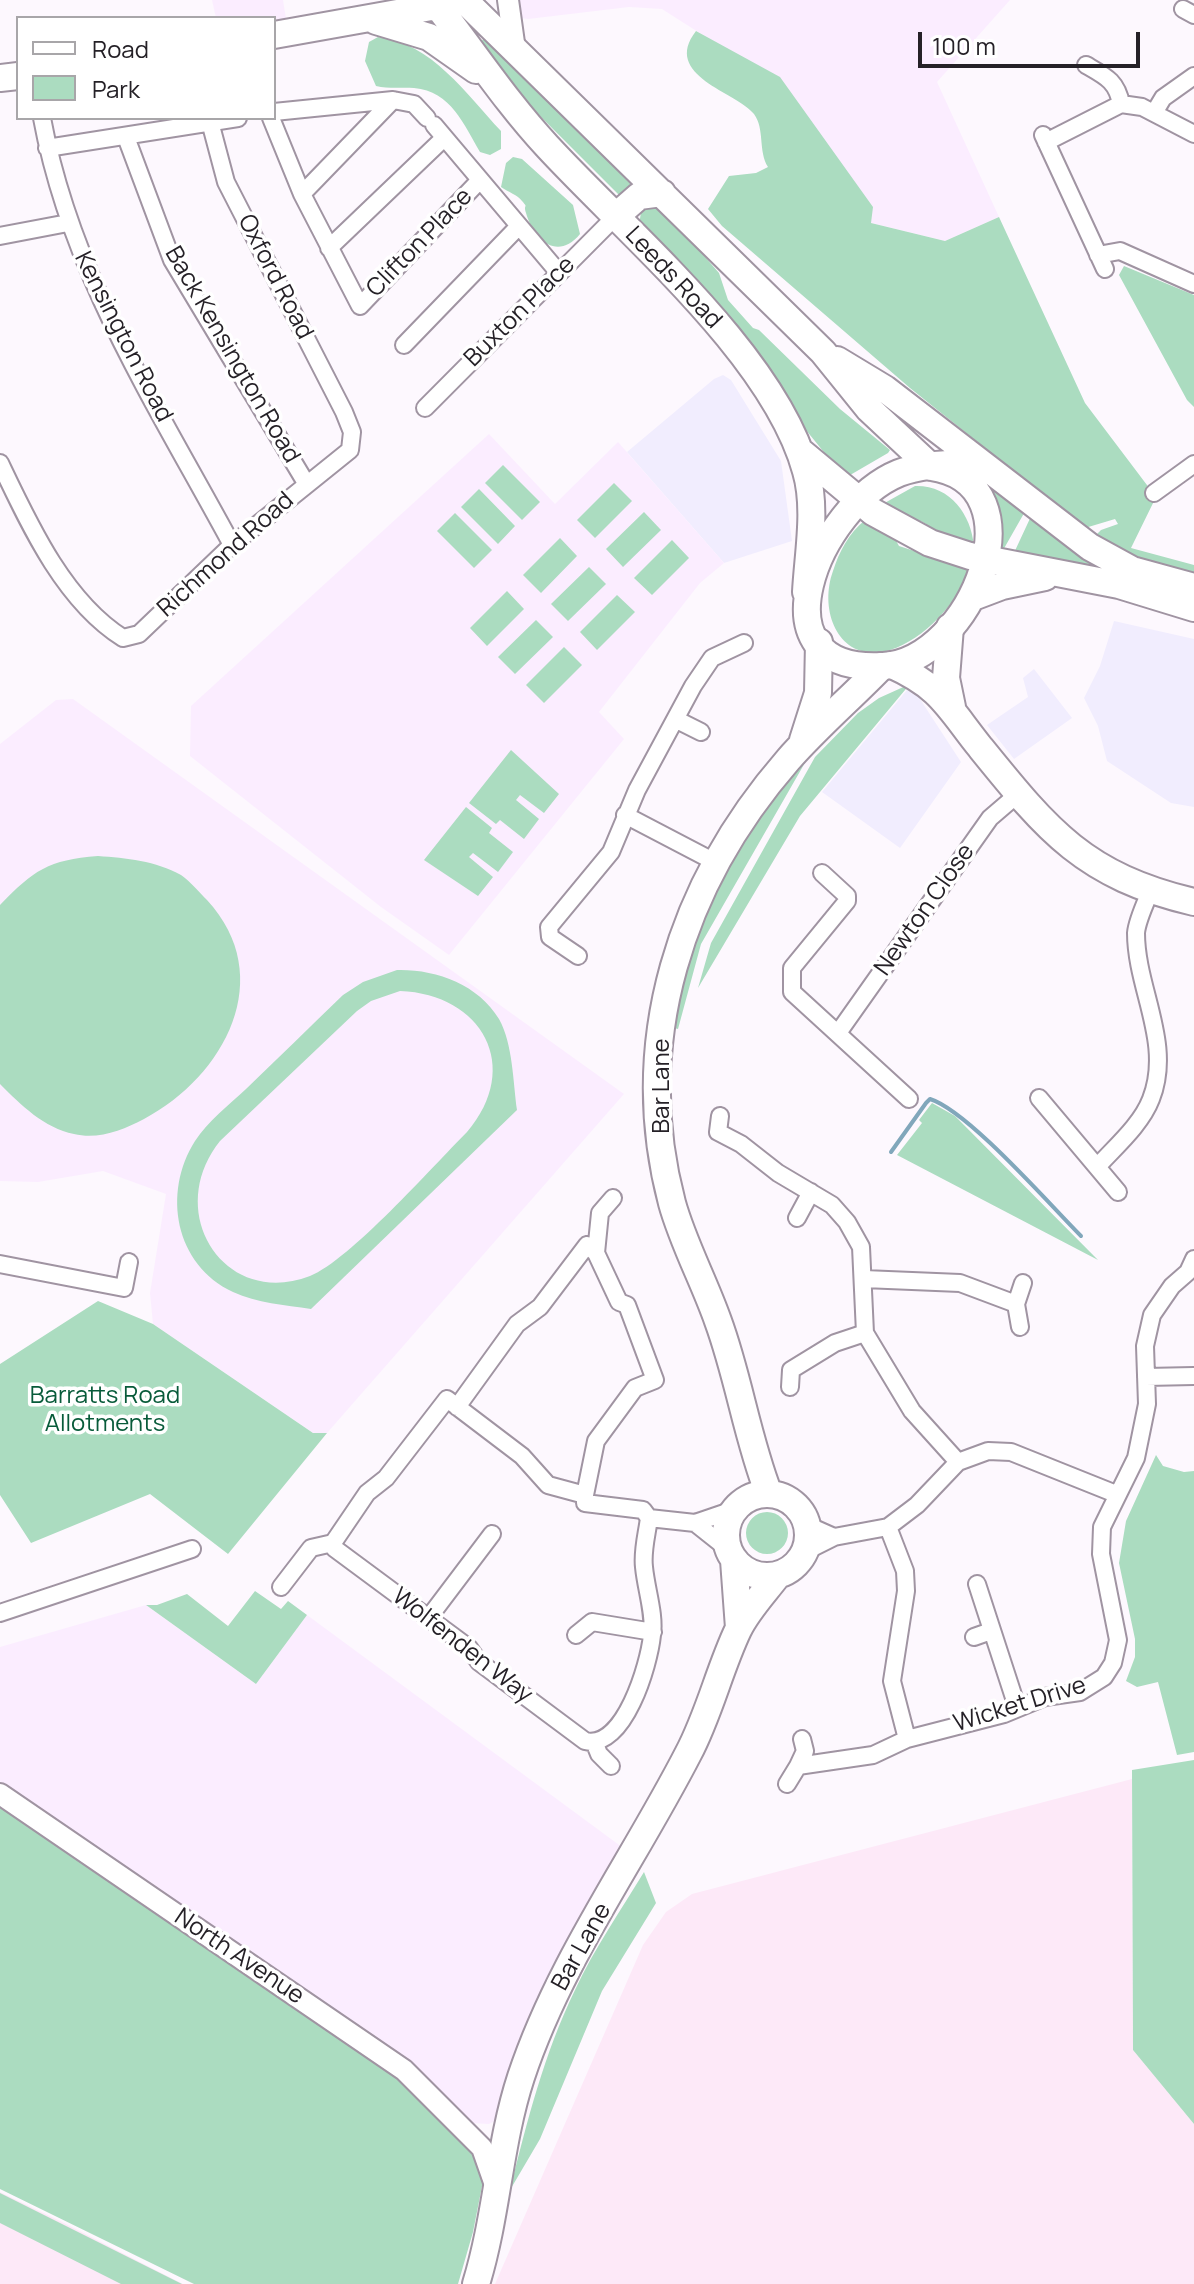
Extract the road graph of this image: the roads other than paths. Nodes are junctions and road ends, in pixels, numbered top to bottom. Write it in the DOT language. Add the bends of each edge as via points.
graph roads {
  1 [pos="465,0"];
  2 [pos="508,0"];
  3 [pos="438,3"];
  4 [pos="367,19"];
  5 [pos="276,35"];
  6 [pos="515,50"];
  7 [pos="1086,65"];
  8 [pos="1194,76"];
  9 [pos="497,87"];
  10 [pos="393,100"];
  11 [pos="1121,104"];
  12 [pos="276,112"];
  13 [pos="1154,113"];
  14 [pos="42,120"];
  15 [pos="272,120"];
  16 [pos="209,121"];
  17 [pos="435,127"];
  18 [pos="1194,134"];
  19 [pos="126,137"];
  20 [pos="47,148"];
  21 [pos="480,180"];
  22 [pos="662,193"];
  23 [pos="302,194"];
  24 [pos="615,217"];
  25 [pos="68,223"];
  26 [pos="519,226"];
  27 [pos="0,236"];
  28 [pos="329,248"];
  29 [pos="559,273"];
  30 [pos="1194,284"];
  31 [pos="404,345"];
  32 [pos="823,352"];
  33 [pos="425,408"];
  34 [pos="352,432"];
  35 [pos="799,449"];
  36 [pos="976,462"];
  37 [pos="0,463"];
  38 [pos="1194,464"];
  39 [pos="931,467"];
  40 [pos="306,483"];
  41 [pos="1154,493"];
  42 [pos="859,501"];
  43 [pos="232,545"];
  44 [pos="987,559"];
  45 [pos="1065,574"];
  46 [pos="1194,587"];
  47 [pos="806,592"];
  48 [pos="973,597"];
  49 [pos="1194,608"];
  50 [pos="950,627"];
  51 [pos="819,642"];
  52 [pos="744,643"];
  53 [pos="887,666"];
  54 [pos="954,714"];
  55 [pos="677,720"];
  56 [pos="701,732"];
  57 [pos="800,747"];
  58 [pos="1018,794"];
  59 [pos="625,815"];
  60 [pos="715,862"];
  61 [pos="822,873"];
  62 [pos="1150,892"];
  63 [pos="1194,902"];
  64 [pos="578,956"];
  65 [pos="838,1033"];
  66 [pos="1039,1098"];
  67 [pos="909,1099"];
  68 [pos="720,1116"];
  69 [pos="1097,1167"];
  70 [pos="811,1192"];
  71 [pos="1118,1192"];
  72 [pos="613,1198"];
  73 [pos="797,1218"];
  74 [pos="596,1253"];
  75 [pos="1194,1259"];
  76 [pos="129,1262"];
  77 [pos="0,1264"];
  78 [pos="864,1279"];
  79 [pos="1023,1283"];
  80 [pos="1016,1304"];
  81 [pos="1020,1327"];
  82 [pos="865,1333"];
  83 [pos="1194,1376"];
  84 [pos="1146,1377"];
  85 [pos="790,1387"];
  86 [pos="457,1407"];
  87 [pos="751,1448"];
  88 [pos="958,1462"];
  89 [pos="769,1494"];
  90 [pos="1116,1494"];
  91 [pos="585,1495"];
  92 [pos="739,1506"];
  93 [pos="649,1518"];
  94 [pos="695,1523"];
  95 [pos="888,1527"];
  96 [pos="492,1534"];
  97 [pos="834,1537"];
  98 [pos="806,1538"];
  99 [pos="333,1543"];
  100 [pos="192,1549"];
  101 [pos="732,1555"];
  102 [pos="777,1576"];
  103 [pos="977,1584"];
  104 [pos="281,1587"];
  105 [pos="0,1613"];
  106 [pos="430,1616"];
  107 [pos="739,1628"];
  108 [pos="991,1631"];
  109 [pos="653,1632"];
  110 [pos="576,1635"];
  111 [pos="974,1637"];
  112 [pos="1017,1707"];
  113 [pos="802,1739"];
  114 [pos="907,1739"];
  115 [pos="595,1744"];
  116 [pos="611,1766"];
  117 [pos="798,1766"];
  118 [pos="787,1784"];
  119 [pos="0,1794"];
  120 [pos="509,2130"];
  121 [pos="468,2131"];
  122 [pos="497,2194"];
  123 [pos="476,2284"];
  1 -- 3 [label="main road, Leeds Road"];
  1 -- 6 [label="main road, Leeds Road"];
  2 -- 6 [label="street"];
  3 -- 4 [label="main road, Leeds Road"];
  3 -- 9 [label="main road, Leeds Road"];
  4 -- 5 [label="main road, Leeds Road"];
  4 -- 9 [label="main road" via="429,37"];
  6 -- 22 [label="main road, Leeds Road"];
  7 -- 11 [label="street" via="1118,88"];
  8 -- 13 [label="street" via="1163,98"];
  9 -- 24 [label="main road, Leeds Road"];
  10 -- 12 [label="street"];
  10 -- 17 [label="street" via="414,104"];
  10 -- 23 [label="street"];
  11 -- 13 [label="street"];
  11 -- 30 [label="street" via="1044,138 1102,262 1120,251"];
  13 -- 18 [label="street"];
  14 -- 20 [label="street, Kensington Road"];
  15 -- 23 [label="street"];
  16 -- 19 [label="street"];
  16 -- 34 [label="street, Oxford Road" via="226,182"];
  17 -- 21 [label="street"];
  17 -- 28 [label="street"];
  19 -- 20 [label="street"];
  19 -- 40 [label="street, Back Kensington Road" via="172,260"];
  20 -- 25 [label="street, Kensington Road"];
  21 -- 26 [label="street"];
  21 -- 28 [label="street, Clifton Place" via="360,306"];
  22 -- 24 [label="main road" via="639,196"];
  22 -- 32 [label="main road, Leeds Road"];
  23 -- 28 [label="street"];
  24 -- 29 [label="street, Buxton Place"];
  24 -- 35 [label="main road, Leeds Road" via="723,331"];
  25 -- 27 [label="street"];
  25 -- 43 [label="street, Kensington Road" via="96,293"];
  26 -- 29 [label="street"];
  26 -- 31 [label="street"];
  29 -- 33 [label="street, Buxton Place"];
  32 -- 36 [label="main road" via="885,389"];
  32 -- 39 [label="main road, Leeds Road" via="869,409"];
  34 -- 40 [label="street, Richmond Road" via="350,450"];
  35 -- 42 [label="main road"];
  35 -- 47 [label="main road, Leeds Road" via="809,493"];
  36 -- 39 [label="main road"];
  36 -- 46 [label="main road" via="1106,557 1145,575"];
  37 -- 43 [label="street, Richmond Road" via="45,554 106,628 123,638 139,634"];
  38 -- 41 [label="street"];
  39 -- 42 [label="main road" via="898,473"];
  39 -- 44 [label="main road, Leeds Road" via="958,477 977,497 987,529"];
  40 -- 43 [label="street, Richmond Road"];
  42 -- 44 [label="main road" via="916,537"];
  42 -- 47 [label="main road" via="823,547"];
  44 -- 45 [label="main road"];
  44 -- 48 [label="main road, Bar Lane"];
  45 -- 48 [label="main road"];
  45 -- 49 [label="main road"];
  47 -- 51 [label="main road, Leeds Road" via="808,619"];
  48 -- 50 [label="main road, Bar Lane"];
  50 -- 53 [label="main road, Bar Lane" via="925,649"];
  50 -- 54 [label="main road" via="946,678"];
  51 -- 53 [label="main road" via="843,659"];
  51 -- 57 [label="main road, Bar Lane" via="814,714"];
  52 -- 55 [label="street" via="712,658"];
  53 -- 54 [label="main road" via="928,683"];
  53 -- 57 [label="main road, Bar Lane"];
  54 -- 58 [label="main road"];
  55 -- 56 [label="street"];
  55 -- 59 [label="street"];
  57 -- 60 [label="main road, Bar Lane"];
  58 -- 62 [label="main road" via="1066,845"];
  58 -- 65 [label="street, Newton Close" via="990,818"];
  59 -- 60 [label="street"];
  59 -- 64 [label="street" via="611,852 549,927 550,937"];
  60 -- 87 [label="main road, Bar Lane" via="689,914 672,971 661,1033 658,1105 672,1203 740,1384"];
  61 -- 65 [label="street" via="847,901 792,968 791,988"];
  62 -- 63 [label="main road"];
  62 -- 69 [label="street" via="1136,932 1157,1043 1157,1074 1151,1100 1135,1126"];
  65 -- 67 [label="street"];
  66 -- 69 [label="street"];
  68 -- 70 [label="street" via="718,1132"];
  69 -- 71 [label="street"];
  70 -- 73 [label="street"];
  70 -- 78 [label="street" via="847,1222 861,1247"];
  72 -- 74 [label="street" via="600,1213"];
  74 -- 86 [label="street" via="587,1245 540,1307 517,1324"];
  74 -- 91 [label="street" via="619,1302 627,1305 655,1380 635,1388 596,1441"];
  75 -- 84 [label="street, Wicket Drive" via="1152,1315"];
  76 -- 77 [label="street" via="124,1288"];
  78 -- 80 [label="street" via="960,1283"];
  78 -- 82 [label="street"];
  79 -- 80 [label="street"];
  80 -- 81 [label="street"];
  82 -- 85 [label="street" via="835,1343 791,1370"];
  82 -- 88 [label="street" via="912,1411"];
  83 -- 84 [label="street"];
  84 -- 90 [label="street, Wicket Drive" via="1147,1404 1136,1458"];
  86 -- 91 [label="street" via="522,1456 548,1485"];
  86 -- 99 [label="street" via="447,1399 386,1478 367,1493"];
  87 -- 89 [label="main road, Bar Lane"];
  87 -- 92 [label="main road, Bar Lane"];
  88 -- 90 [label="street" via="988,1451 1011,1452"];
  88 -- 95 [label="street" via="936,1488"];
  89 -- 92 [label="main road"];
  89 -- 98 [label="main road" via="794,1504"];
  90 -- 112 [label="street, Wicket Drive" via="1102,1527 1101,1554 1118,1640 1113,1663 1104,1677 1080,1692"];
  91 -- 93 [label="street" via="585,1503 643,1510"];
  92 -- 94 [label="street"];
  92 -- 101 [label="main road" via="727,1527"];
  93 -- 94 [label="street"];
  93 -- 109 [label="street" via="643,1563"];
  94 -- 101 [label="street"];
  95 -- 97 [label="street"];
  95 -- 114 [label="street" via="905,1571 892,1681"];
  96 -- 106 [label="street"];
  97 -- 98 [label="street"];
  97 -- 98 [label="street"];
  98 -- 102 [label="main road" via="793,1567"];
  99 -- 104 [label="street" via="311,1548"];
  99 -- 106 [label="street, Wolfenden Way"];
  100 -- 105 [label="street"];
  101 -- 102 [label="main road" via="753,1574"];
  101 -- 107 [label="main road, Bar Lane"];
  102 -- 107 [label="main road, Bar Lane"];
  103 -- 108 [label="street"];
  106 -- 115 [label="street, Wolfenden Way" via="479,1662"];
  107 -- 120 [label="main road, Bar Lane" via="691,1750 542,2020 520,2079"];
  108 -- 111 [label="street"];
  108 -- 112 [label="street"];
  109 -- 110 [label="street" via="592,1622"];
  109 -- 115 [label="street" via="646,1671 625,1716"];
  112 -- 114 [label="street, Wicket Drive"];
  113 -- 117 [label="street" via="805,1751"];
  114 -- 117 [label="street, Wicket Drive" via="873,1755"];
  115 -- 116 [label="street, Wolfenden Way"];
  117 -- 118 [label="street"];
  119 -- 121 [label="street, North Avenue" via="404,2070"];
  120 -- 121 [label="street" via="490,2136"];
  120 -- 122 [label="main road, Bar Lane"];
  121 -- 122 [label="street, North Avenue" via="488,2158"];
  122 -- 123 [label="main road, Bar Lane"];
}
